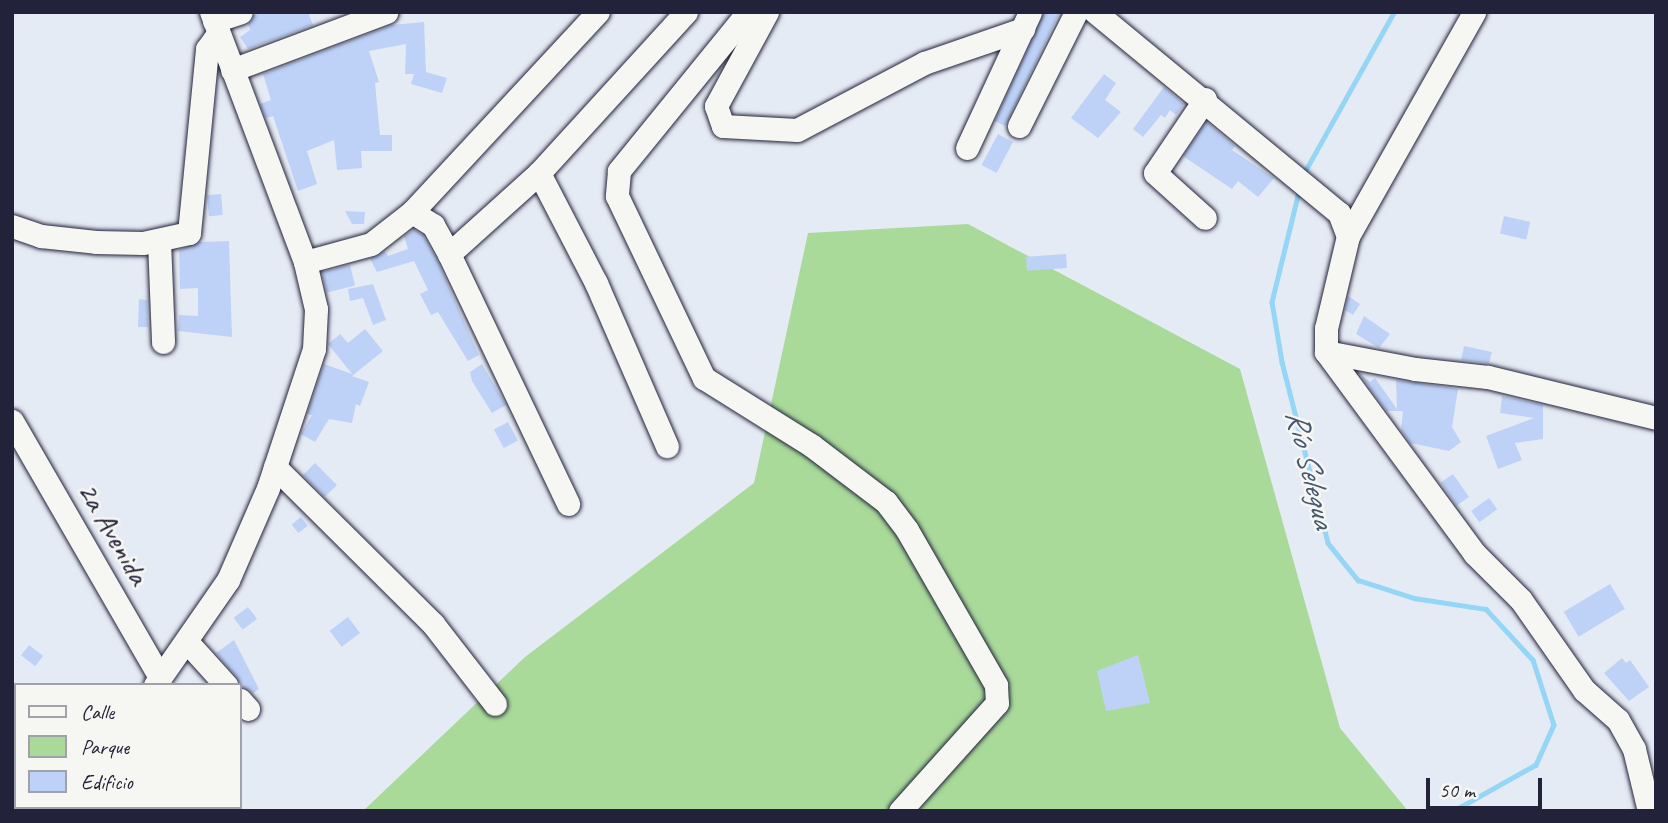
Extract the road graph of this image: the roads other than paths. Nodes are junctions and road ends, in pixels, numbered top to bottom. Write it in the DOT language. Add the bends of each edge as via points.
graph roads {
  1 [pos="241,12"];
  2 [pos="386,12"];
  3 [pos="598,12"];
  4 [pos="686,12"];
  5 [pos="748,12"];
  6 [pos="767,12"];
  7 [pos="1076,12"];
  8 [pos="1095,12"];
  9 [pos="1474,12"];
  10 [pos="1026,20"];
  11 [pos="214,22"];
  12 [pos="232,69"];
  13 [pos="1205,99"];
  14 [pos="1019,126"];
  15 [pos="967,148"];
  16 [pos="540,173"];
  17 [pos="412,212"];
  18 [pos="1205,218"];
  19 [pos="12,226"];
  20 [pos="1348,236"];
  21 [pos="159,241"];
  22 [pos="449,254"];
  23 [pos="304,262"];
  24 [pos="163,342"];
  25 [pos="1325,352"];
  26 [pos="1656,418"];
  27 [pos="12,421"];
  28 [pos="667,446"];
  29 [pos="275,467"];
  30 [pos="568,504"];
  31 [pos="188,643"];
  32 [pos="158,681"];
  33 [pos="224,683"];
  34 [pos="495,704"];
  35 [pos="900,811"];
  36 [pos="1649,811"];
  1 -- 11 [label="street"];
  2 -- 12 [label="street"];
  3 -- 17 [label="street"];
  4 -- 16 [label="street"];
  5 -- 35 [label="street" via="619,171 617,196 704,378 811,446 886,502 908,530 996,685 997,704"];
  6 -- 10 [label="street" via="716,106 723,126 797,130 924,63"];
  7 -- 14 [label="street"];
  8 -- 13 [label="street"];
  9 -- 20 [label="street"];
  10 -- 15 [label="street"];
  11 -- 12 [label="street"];
  11 -- 21 [label="street" via="207,48 192,230"];
  12 -- 23 [label="street"];
  13 -- 18 [label="street" via="1155,173"];
  13 -- 20 [label="street" via="1339,213"];
  16 -- 22 [label="street"];
  16 -- 28 [label="street" via="596,284"];
  17 -- 22 [label="street" via="433,225"];
  17 -- 23 [label="street" via="370,244"];
  19 -- 21 [label="street" via="41,236 96,242"];
  20 -- 25 [label="street" via="1326,328"];
  21 -- 24 [label="street"];
  22 -- 30 [label="street"];
  23 -- 29 [label="street" via="316,309 314,349"];
  25 -- 26 [label="street" via="1488,377"];
  25 -- 36 [label="street" via="1474,553 1521,600 1584,690 1618,720 1634,749"];
  27 -- 32 [label="street, 2a Avenida"];
  29 -- 31 [label="street" via="228,580"];
  29 -- 34 [label="street" via="433,624"];
  31 -- 32 [label="street"];
  31 -- 33 [label="street"];
}
